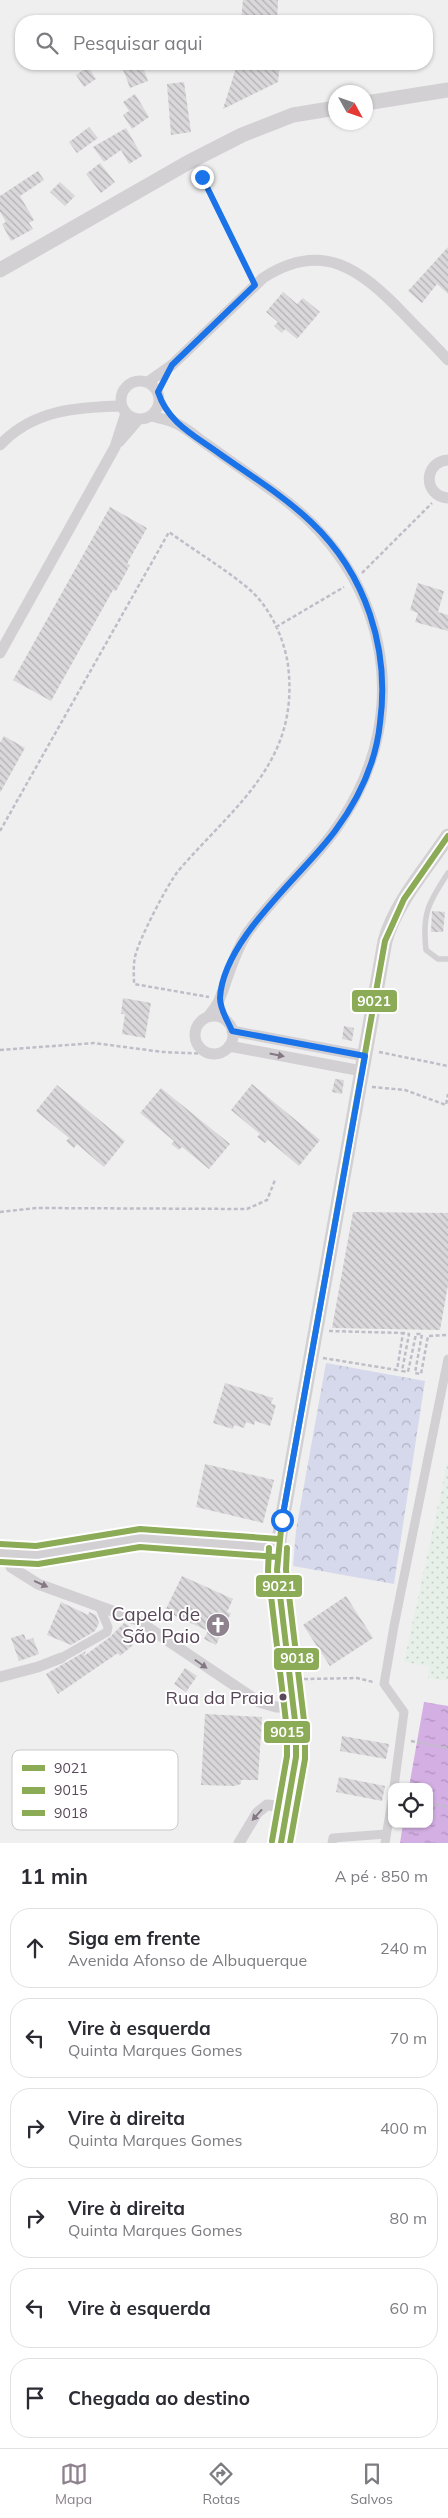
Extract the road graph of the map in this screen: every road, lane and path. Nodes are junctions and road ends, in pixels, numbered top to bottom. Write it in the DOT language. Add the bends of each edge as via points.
graph roads {
  1 [pos="448,90"];
  2 [pos="373,102"];
  3 [pos="328,109"];
  4 [pos="202,177"];
  5 [pos="0,270"];
  6 [pos="255,285"];
  7 [pos="448,360"];
  8 [pos="172,365"];
  9 [pos="148,382"];
  10 [pos="158,396"];
  11 [pos="123,405"];
  12 [pos="151,416"];
  13 [pos="139,419"];
  14 [pos="174,422"];
  15 [pos="0,445"];
  16 [pos="115,447"];
  17 [pos="448,460"];
  18 [pos="442,496"];
  19 [pos="355,580"];
  20 [pos="276,627"];
  21 [pos="0,653"];
  22 [pos="0,831"];
  23 [pos="448,836"];
  24 [pos="448,873"];
  25 [pos="448,958"];
  26 [pos="220,999"];
  27 [pos="208,1017"];
  28 [pos="226,1020"];
  29 [pos="232,1031"];
  30 [pos="229,1046"];
  31 [pos="0,1050"];
  32 [pos="210,1054"];
  33 [pos="368,1059"];
  34 [pos="448,1066"];
  35 [pos="359,1086"];
  36 [pos="448,1094"];
  37 [pos="274,1180"];
  38 [pos="0,1212"];
  39 [pos="314,1330"];
  40 [pos="403,1333"];
  41 [pos="448,1334"];
  42 [pos="310,1356"];
  43 [pos="448,1359"];
  44 [pos="278,1548"];
  45 [pos="4,1553"];
  46 [pos="99,1606"];
  47 [pos="61,1658"];
  48 [pos="0,1676"];
  49 [pos="301,1679"];
  50 [pos="384,1684"];
  51 [pos="294,1708"];
  52 [pos="402,1740"];
  53 [pos="448,1748"];
  54 [pos="395,1783"];
  55 [pos="433,1805"];
  56 [pos="287,1807"];
  57 [pos="448,1807"];
  58 [pos="388,1823"];
  59 [pos="385,1839"];
  60 [pos="239,1843"];
  61 [pos="281,1843"];
  62 [pos="332,1843"];
  1 -- 2 [label="main road"];
  3 -- 5 [label="main road" via="293,115 242,135"];
  4 -- 6 [label="path"];
  6 -- 7 [label="street" via="279,268 297,263 316,260 345,267 370,281"];
  6 -- 8 [label="street"];
  8 -- 9 [label="street"];
  8 -- 10 [label="street"];
  9 -- 10 [label="street"];
  9 -- 11 [label="street" via="132,382"];
  10 -- 12 [label="street" via="156,411"];
  10 -- 14 [label="street"];
  11 -- 13 [label="street"];
  11 -- 15 [label="street" via="85,406 56,412 33,420"];
  11 -- 16 [label="street"];
  12 -- 13 [label="street"];
  12 -- 14 [label="street"];
  13 -- 16 [label="street"];
  14 -- 19 [label="street" via="302,514 333,545"];
  16 -- 21 [label="street"];
  17 -- 18 [label="street" via="437,463 429,473 430,485"];
  18 -- 19 [label="path"];
  19 -- 20 [label="path"];
  19 -- 26 [label="street" via="375,629 381,659 382,700 374,754 356,798 335,831 241,943"];
  20 -- 22 [label="path" via="250,590 168,532"];
  20 -- 26 [label="path" via="286,649 289,674 287,721 281,741 266,770 240,804 178,872 145,930 134,957 134,984"];
  23 -- 33 [label="main road" via="402,904 388,932"];
  24 -- 25 [label="lane" via="430,900 424,927 426,950 438,959"];
  26 -- 27 [label="street"];
  26 -- 28 [label="street"];
  27 -- 28 [label="street"];
  27 -- 32 [label="street" via="198,1025 194,1037 199,1048"];
  28 -- 29 [label="street"];
  29 -- 30 [label="street"];
  29 -- 33 [label="street"];
  30 -- 32 [label="street" via="221,1053"];
  30 -- 33 [label="street, one-way"];
  31 -- 32 [label="path" via="94,1043"];
  33 -- 34 [label="path"];
  33 -- 35 [label="main road"];
  35 -- 36 [label="path" via="405,1090 446,1105"];
  35 -- 39 [label="main road"];
  37 -- 38 [label="path" via="268,1200 247,1209 36,1208"];
  39 -- 40 [label="path"];
  39 -- 42 [label="main road"];
  40 -- 41 [label="path" via="409,1334 402,1371 408,1372 416,1334 422,1334 415,1373 421,1374 428,1336"];
  40 -- 42 [label="path" via="397,1370"];
  42 -- 44 [label="main road"];
  43 -- 50 [label="street"];
  44 -- 45 [label="main road" via="140,1538 37,1555"];
  44 -- 51 [label="main road" via="277,1570"];
  45 -- 46 [label="street, one-way" via="11,1567 38,1584"];
  46 -- 47 [label="street" via="107,1632"];
  46 -- 51 [label="street, one-way" via="137,1620 259,1702"];
  47 -- 48 [label="street" via="38,1668"];
  49 -- 50 [label="path" via="357,1678"];
  50 -- 52 [label="street" via="404,1712"];
  51 -- 56 [label="main road" via="296,1757"];
  52 -- 53 [label="path"];
  52 -- 54 [label="street"];
  55 -- 57 [label="path"];
  56 -- 60 [label="street, one-way" via="267,1805 257,1813"];
  56 -- 61 [label="main road"];
  58 -- 59 [label="street"];
  59 -- 62 [label="street" via="333,1838"];
}
